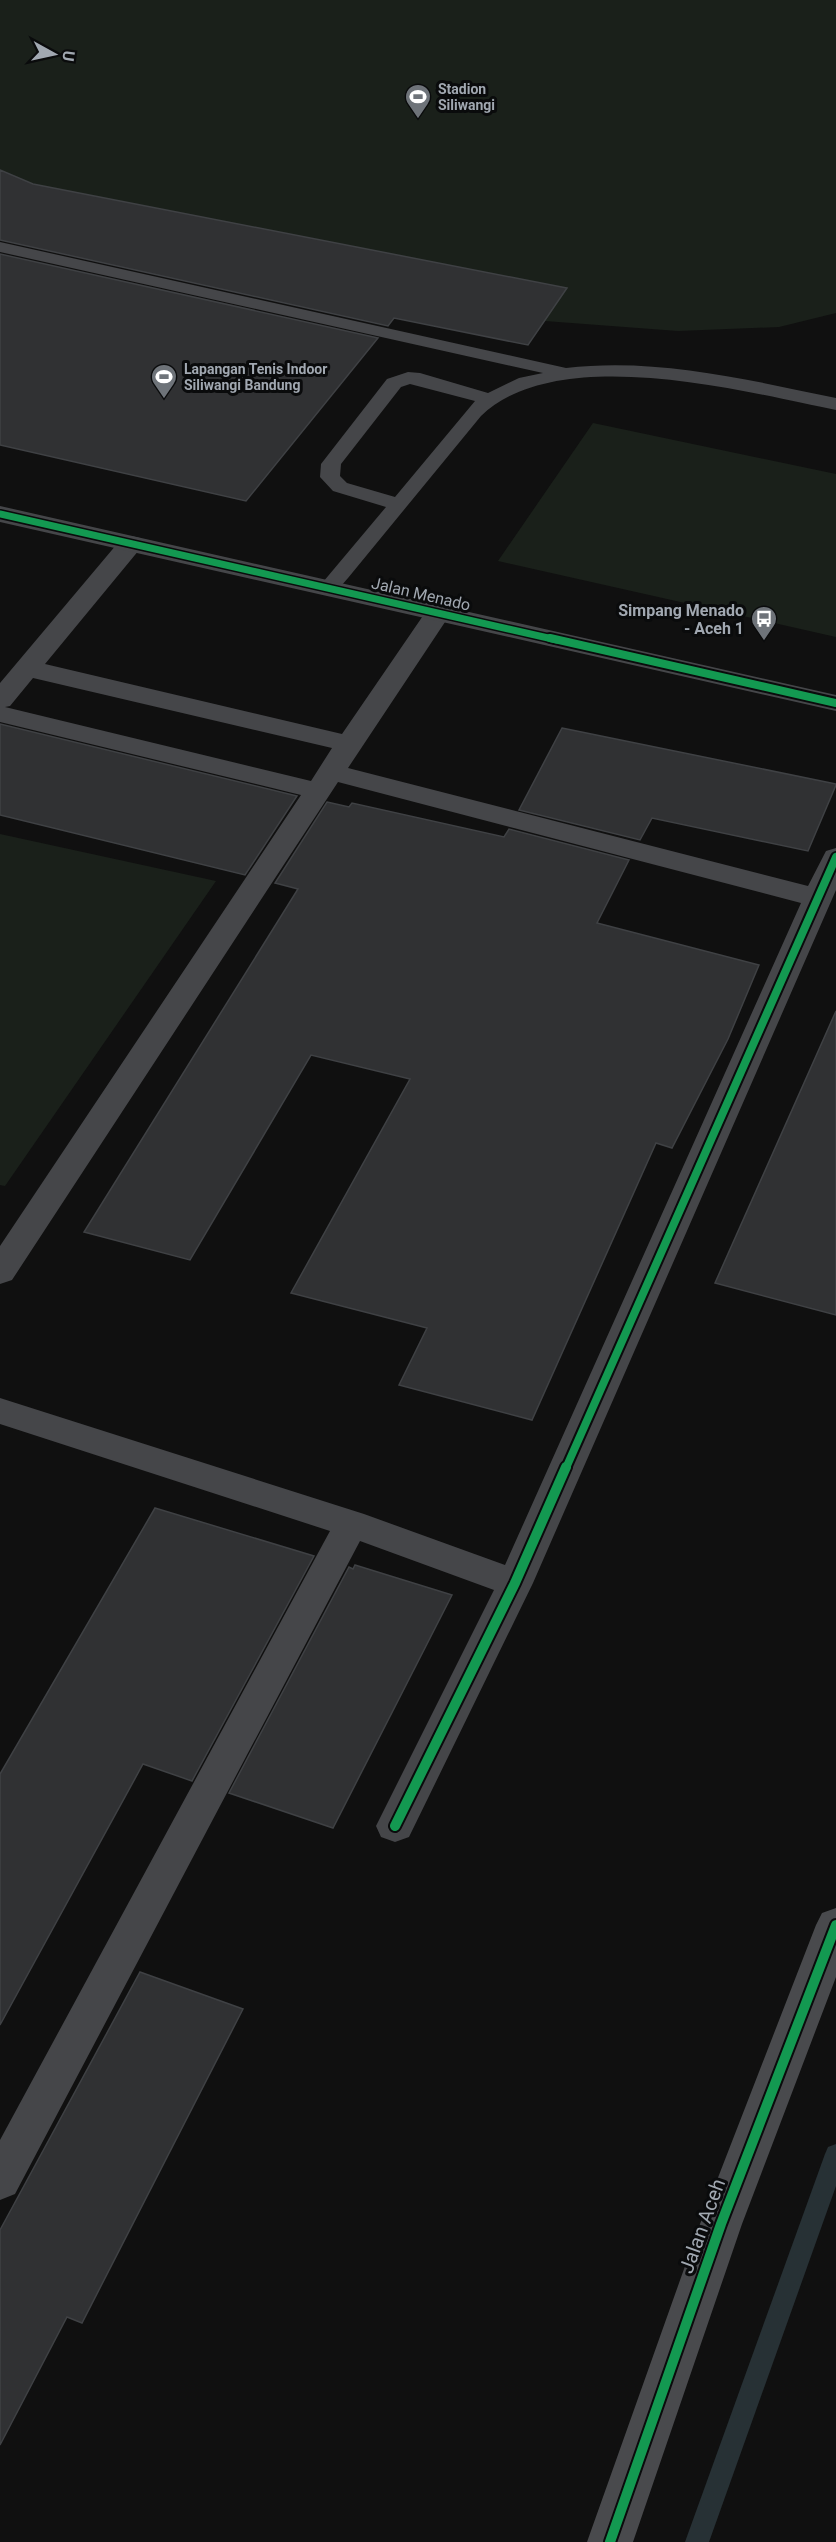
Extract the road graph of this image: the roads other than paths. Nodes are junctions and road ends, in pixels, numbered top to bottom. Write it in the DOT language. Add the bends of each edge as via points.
graph roads {
  1 [pos="0,247"];
  2 [pos="564,372"];
  3 [pos="488,399"];
  4 [pos="836,404"];
  5 [pos="399,505"];
  6 [pos="0,514"];
  7 [pos="131,544"];
  8 [pos="328,588"];
  9 [pos="438,613"];
  10 [pos="27,668"];
  11 [pos="0,700"];
  12 [pos="836,703"];
  13 [pos="0,714"];
  14 [pos="350,744"];
  15 [pos="325,782"];
  16 [pos="836,857"];
  17 [pos="818,898"];
  18 [pos="0,1272"];
  19 [pos="0,1411"];
  20 [pos="351,1524"];
  21 [pos="515,1583"];
  22 [pos="395,1826"];
  23 [pos="836,1925"];
  24 [pos="0,2181"];
  25 [pos="610,2542"];
  1 -- 2 [label="lane"];
  2 -- 3 [label="lane" via="533,378"];
  2 -- 4 [label="lane" via="676,375"];
  3 -- 5 [label="lane"];
  3 -- 5 [label="lane" via="420,379 394,383 331,464 330,477 340,487"];
  5 -- 8 [label="lane"];
  6 -- 7 [label="street, Jalan Menado"];
  7 -- 8 [label="street, Jalan Menado"];
  7 -- 10 [label="street"];
  8 -- 9 [label="street, Jalan Menado"];
  9 -- 12 [label="street, Jalan Menado"];
  9 -- 14 [label="street"];
  10 -- 11 [label="street"];
  10 -- 14 [label="street"];
  13 -- 15 [label="street"];
  14 -- 15 [label="street"];
  15 -- 17 [label="street"];
  15 -- 18 [label="street"];
  16 -- 17 [label="street"];
  17 -- 21 [label="street"];
  19 -- 20 [label="street"];
  20 -- 21 [label="street"];
  20 -- 24 [label="street"];
  21 -- 22 [label="street"];
  23 -- 25 [label="main road, Jalan Aceh" via="721,2224"];
}
